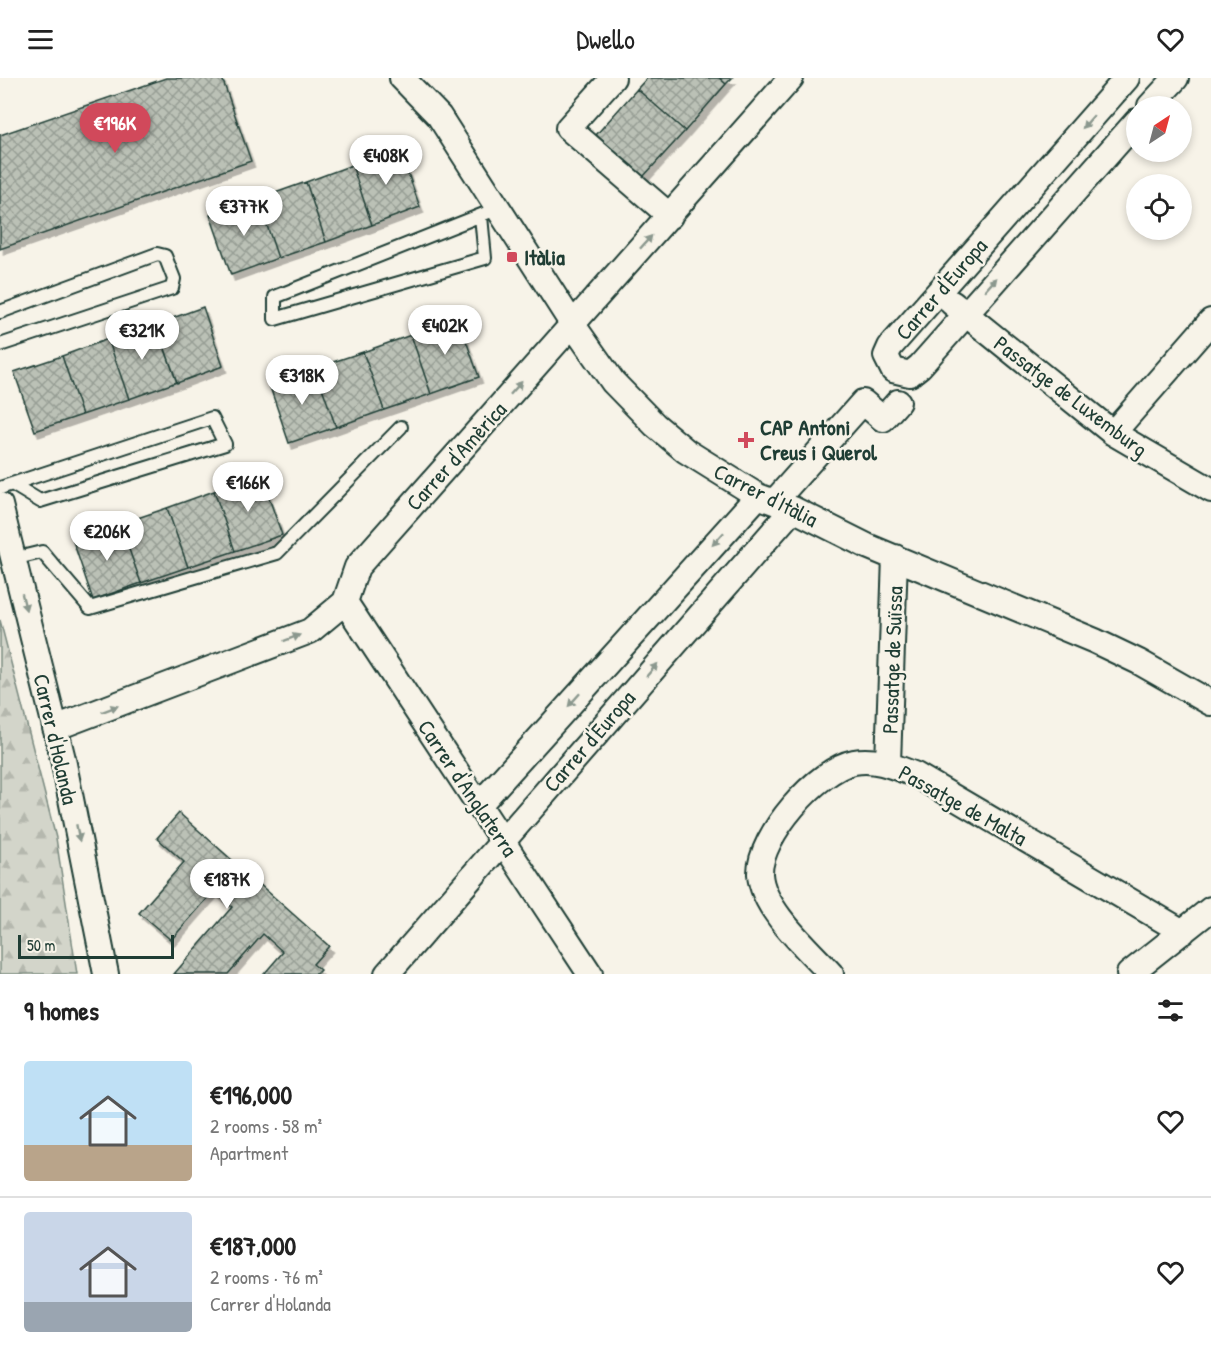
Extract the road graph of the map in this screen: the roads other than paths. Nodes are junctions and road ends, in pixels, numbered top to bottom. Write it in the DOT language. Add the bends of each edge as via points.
graph roads {
  1 [pos="402,78"];
  2 [pos="613,78"];
  3 [pos="791,78"];
  4 [pos="1127,78"];
  5 [pos="1176,78"];
  6 [pos="1159,96"];
  7 [pos="1126,133"];
  8 [pos="490,212"];
  9 [pos="670,216"];
  10 [pos="939,291"];
  11 [pos="0,312"];
  12 [pos="964,314"];
  13 [pos="1211,321"];
  14 [pos="573,325"];
  15 [pos="0,345"];
  16 [pos="898,402"];
  17 [pos="401,427"];
  18 [pos="1113,433"];
  19 [pos="6,486"];
  20 [pos="1211,490"];
  21 [pos="775,502"];
  22 [pos="0,505"];
  23 [pos="895,557"];
  24 [pos="13,559"];
  25 [pos="345,602"];
  26 [pos="1211,703"];
  27 [pos="55,728"];
  28 [pos="888,763"];
  29 [pos="479,805"];
  30 [pos="503,840"];
  31 [pos="1211,909"];
  32 [pos="1183,932"];
  33 [pos="106,974"];
  34 [pos="387,974"];
  35 [pos="590,974"];
  36 [pos="831,974"];
  37 [pos="1129,974"];
  1 -- 8 [label="street, Carrer d'Itàlia" via="439,116"];
  2 -- 9 [label="street" via="568,128"];
  3 -- 9 [label="street, Carrer d'Amèrica"];
  4 -- 10 [label="street, Carrer d'Europa, one-way"];
  5 -- 6 [label="street"];
  12 -- 7 [label="street, Carrer d'Europa, one-way"];
  8 -- 8 [label="lane" via="275,297 275,319 484,258"];
  8 -- 14 [label="street, Carrer d'Itàlia"];
  14 -- 9 [label="street, Carrer d'Amèrica, one-way"];
  10 -- 12 [label="street, Passatge de Luxemburg"];
  10 -- 12 [label="street, Carrer d'Europa" via="890,347 886,356 893,370 902,374 915,372"];
  11 -- 15 [label="lane" via="157,254 165,256 174,279 172,288"];
  12 -- 18 [label="street, Passatge de Luxemburg"];
  13 -- 18 [label="street"];
  14 -- 21 [label="street, Carrer d'Itàlia" via="613,382 655,425 686,451"];
  25 -- 14 [label="street, Carrer d'Amèrica, one-way" via="357,567"];
  16 -- 21 [label="street, Carrer d'Europa" via="883,419 863,402"];
  17 -- 24 [label="lane" via="277,553 90,608 42,552"];
  18 -- 20 [label="street, Passatge de Luxemburg"];
  19 -- 19 [label="lane" via="212,418 225,444 39,501"];
  21 -- 23 [label="street, Carrer d'Itàlia"];
  21 -- 29 [label="street, Carrer d'Europa, one-way"];
  30 -- 21 [label="street, Carrer d'Europa, one-way"];
  22 -- 24 [label="street, Carrer d'Holanda"];
  23 -- 26 [label="street, Carrer d'Itàlia" via="1112,648"];
  23 -- 28 [label="street, Passatge de Suïssa"];
  24 -- 27 [label="street, Carrer d'Holanda, one-way"];
  27 -- 25 [label="street, one-way" via="310,631"];
  25 -- 29 [label="street, Carrer d'Anglaterra"];
  27 -- 33 [label="street, Carrer d'Holanda, one-way"];
  28 -- 32 [label="street, Passatge de Malta" via="916,775"];
  28 -- 36 [label="street, Passatge de Malta" via="852,763 832,772 794,806 770,840 764,856 760,873 772,907"];
  29 -- 30 [label="street, Carrer d'Anglaterra"];
  30 -- 34 [label="street, Carrer d'Europa"];
  30 -- 35 [label="street, Carrer d'Anglaterra"];
  31 -- 32 [label="street"];
  32 -- 37 [label="street"];
}
